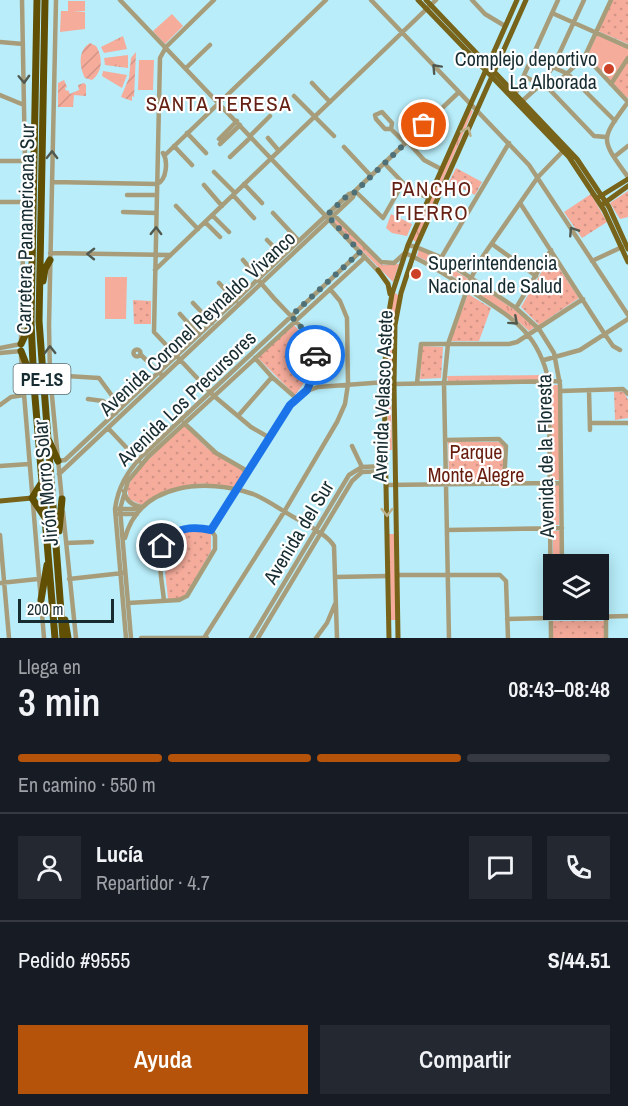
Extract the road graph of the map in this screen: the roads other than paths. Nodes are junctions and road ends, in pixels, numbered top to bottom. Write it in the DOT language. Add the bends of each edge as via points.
graph roads {
  1 [pos="22,0"];
  2 [pos="37,0"];
  3 [pos="45,0"];
  4 [pos="56,0"];
  5 [pos="120,0"];
  6 [pos="214,0"];
  7 [pos="326,0"];
  8 [pos="371,0"];
  9 [pos="418,0"];
  10 [pos="436,0"];
  11 [pos="517,0"];
  12 [pos="558,0"];
  13 [pos="584,0"];
  14 [pos="610,0"];
  15 [pos="476,2"];
  16 [pos="525,2"];
  17 [pos="427,5"];
  18 [pos="513,8"];
  19 [pos="521,12"];
  20 [pos="552,13"];
  21 [pos="574,23"];
  22 [pos="505,26"];
  23 [pos="402,32"];
  24 [pos="596,33"];
  25 [pos="0,42"];
  26 [pos="22,45"];
  27 [pos="210,45"];
  28 [pos="166,47"];
  29 [pos="628,47"];
  30 [pos="585,56"];
  31 [pos="628,58"];
  32 [pos="553,67"];
  33 [pos="186,68"];
  34 [pos="486,68"];
  35 [pos="568,74"];
  36 [pos="493,75"];
  37 [pos="524,76"];
  38 [pos="312,83"];
  39 [pos="541,83"];
  40 [pos="611,84"];
  41 [pos="550,90"];
  42 [pos="459,92"];
  43 [pos="0,95"];
  44 [pos="515,95"];
  45 [pos="294,96"];
  46 [pos="219,102"];
  47 [pos="330,102"];
  48 [pos="628,102"];
  49 [pos="470,103"];
  50 [pos="520,103"];
  51 [pos="24,105"];
  52 [pos="477,110"];
  53 [pos="270,116"];
  54 [pos="315,117"];
  55 [pos="615,121"];
  56 [pos="238,123"];
  57 [pos="391,129"];
  58 [pos="187,133"];
  59 [pos="251,136"];
  60 [pos="334,136"];
  61 [pos="606,137"];
  62 [pos="268,138"];
  63 [pos="220,141"];
  64 [pos="406,142"];
  65 [pos="509,143"];
  66 [pos="174,146"];
  67 [pos="628,146"];
  68 [pos="344,147"];
  69 [pos="565,149"];
  70 [pos="279,151"];
  71 [pos="157,152"];
  72 [pos="206,153"];
  73 [pos="165,154"];
  74 [pos="230,157"];
  75 [pos="614,157"];
  76 [pos="272,158"];
  77 [pos="0,161"];
  78 [pos="25,161"];
  79 [pos="384,163"];
  80 [pos="192,165"];
  81 [pos="441,169"];
  82 [pos="214,172"];
  83 [pos="371,176"];
  84 [pos="538,177"];
  85 [pos="628,178"];
  86 [pos="52,182"];
  87 [pos="403,183"];
  88 [pos="157,184"];
  89 [pos="244,184"];
  90 [pos="204,185"];
  91 [pos="628,186"];
  92 [pos="354,192"];
  93 [pos="234,194"];
  94 [pos="127,195"];
  95 [pos="156,195"];
  96 [pos="600,197"];
  97 [pos="428,198"];
  98 [pos="0,201"];
  99 [pos="24,202"];
  100 [pos="262,203"];
  101 [pos="520,203"];
  102 [pos="603,203"];
  103 [pos="176,206"];
  104 [pos="222,206"];
  105 [pos="123,212"];
  106 [pos="156,213"];
  107 [pos="273,213"];
  108 [pos="212,215"];
  109 [pos="330,216"];
  110 [pos="254,218"];
  111 [pos="205,222"];
  112 [pos="198,229"];
  113 [pos="229,232"];
  114 [pos="220,237"];
  115 [pos="267,240"];
  116 [pos="299,241"];
  117 [pos="492,244"];
  118 [pos="408,245"];
  119 [pos="416,247"];
  120 [pos="626,247"];
  121 [pos="551,250"];
  122 [pos="360,252"];
  123 [pos="405,253"];
  124 [pos="156,255"];
  125 [pos="170,255"];
  126 [pos="50,256"];
  127 [pos="283,256"];
  128 [pos="412,256"];
  129 [pos="365,257"];
  130 [pos="441,258"];
  131 [pos="243,260"];
  132 [pos="592,261"];
  133 [pos="628,262"];
  134 [pos="155,270"];
  135 [pos="378,270"];
  136 [pos="536,276"];
  137 [pos="471,278"];
  138 [pos="259,281"];
  139 [pos="219,283"];
  140 [pos="394,286"];
  141 [pos="330,289"];
  142 [pos="402,289"];
  143 [pos="467,289"];
  144 [pos="583,298"];
  145 [pos="236,301"];
  146 [pos="391,301"];
  147 [pos="194,303"];
  148 [pos="516,308"];
  149 [pos="39,310"];
  150 [pos="180,314"];
  151 [pos="291,316"];
  152 [pos="628,317"];
  153 [pos="219,320"];
  154 [pos="295,321"];
  155 [pos="31,322"];
  156 [pos="212,323"];
  157 [pos="539,329"];
  158 [pos="604,333"];
  159 [pos="199,335"];
  160 [pos="529,335"];
  161 [pos="448,344"];
  162 [pos="21,347"];
  163 [pos="0,348"];
  164 [pos="620,351"];
  165 [pos="0,353"];
  166 [pos="141,355"];
  167 [pos="556,357"];
  168 [pos="178,358"];
  169 [pos="255,358"];
  170 [pos="544,360"];
  171 [pos="161,374"];
  172 [pos="50,375"];
  173 [pos="272,377"];
  174 [pos="560,381"];
  175 [pos="549,382"];
  176 [pos="348,384"];
  177 [pos="384,384"];
  178 [pos="394,384"];
  179 [pos="417,384"];
  180 [pos="444,384"];
  181 [pos="34,386"];
  182 [pos="310,387"];
  183 [pos="589,390"];
  184 [pos="561,391"];
  185 [pos="213,394"];
  186 [pos="628,394"];
  187 [pos="24,395"];
  188 [pos="296,398"];
  189 [pos="88,399"];
  190 [pos="0,405"];
  191 [pos="121,408"];
  192 [pos="116,412"];
  193 [pos="238,416"];
  194 [pos="626,422"];
  195 [pos="184,423"];
  196 [pos="590,423"];
  197 [pos="108,428"];
  198 [pos="590,430"];
  199 [pos="47,436"];
  200 [pos="270,438"];
  201 [pos="446,440"];
  202 [pos="352,446"];
  203 [pos="386,451"];
  204 [pos="394,451"];
  205 [pos="61,461"];
  206 [pos="140,462"];
  207 [pos="29,464"];
  208 [pos="0,466"];
  209 [pos="362,467"];
  210 [pos="65,468"];
  211 [pos="386,468"];
  212 [pos="249,472"];
  213 [pos="59,474"];
  214 [pos="42,483"];
  215 [pos="550,483"];
  216 [pos="561,483"];
  217 [pos="504,484"];
  218 [pos="386,485"];
  219 [pos="394,485"];
  220 [pos="446,485"];
  221 [pos="124,490"];
  222 [pos="238,490"];
  223 [pos="32,498"];
  224 [pos="62,499"];
  225 [pos="0,501"];
  226 [pos="142,508"];
  227 [pos="118,512"];
  228 [pos="284,512"];
  229 [pos="137,514"];
  230 [pos="45,518"];
  231 [pos="550,528"];
  232 [pos="562,528"];
  233 [pos="211,530"];
  234 [pos="447,530"];
  235 [pos="318,532"];
  236 [pos="387,532"];
  237 [pos="396,532"];
  238 [pos="0,535"];
  239 [pos="92,542"];
  240 [pos="66,543"];
  241 [pos="123,545"];
  242 [pos="550,554"];
  243 [pos="562,554"];
  244 [pos="49,556"];
  245 [pos="123,573"];
  246 [pos="397,575"];
  247 [pos="447,575"];
  248 [pos="388,576"];
  249 [pos="336,577"];
  250 [pos="38,579"];
  251 [pos="69,579"];
  252 [pos="58,582"];
  253 [pos="2,583"];
  254 [pos="40,600"];
  255 [pos="164,602"];
  256 [pos="336,602"];
  257 [pos="126,603"];
  258 [pos="275,604"];
  259 [pos="628,616"];
  260 [pos="609,617"];
  261 [pos="507,618"];
  262 [pos="543,618"];
  263 [pos="551,620"];
  264 [pos="606,620"];
  265 [pos="389,622"];
  266 [pos="398,622"];
  267 [pos="9,638"];
  268 [pos="44,638"];
  269 [pos="55,638"];
  270 [pos="63,638"];
  271 [pos="68,638"];
  272 [pos="76,638"];
  273 [pos="126,638"];
  274 [pos="131,638"];
  275 [pos="141,638"];
  276 [pos="175,638"];
  277 [pos="206,638"];
  278 [pos="251,638"];
  279 [pos="258,638"];
  280 [pos="316,638"];
  281 [pos="337,638"];
  282 [pos="389,638"];
  283 [pos="398,638"];
  284 [pos="449,638"];
  285 [pos="508,638"];
  286 [pos="551,638"];
  287 [pos="606,638"];
  1 -- 26 [label="street"];
  2 -- 155 [label="highway, Carretera Panamericana Sur / PE-1S"];
  3 -- 149 [label="highway, Carretera Panamericana Sur / PE-1S"];
  86 -- 4 [label="street, Jirón Morro Solar, one-way"];
  5 -- 28 [label="street"];
  6 -- 28 [label="street"];
  7 -- 46 [label="street"];
  8 -- 23 [label="street"];
  9 -- 17 [label="main road"];
  10 -- 17 [label="street"];
  11 -- 16 [label="main road"];
  11 -- 18 [label="main road, Avenida Velasco Astete"];
  12 -- 20 [label="street"];
  13 -- 21 [label="street"];
  14 -- 24 [label="street"];
  15 -- 22 [label="street"];
  16 -- 19 [label="main road, Avenida Velasco Astete"];
  17 -- 23 [label="street"];
  17 -- 34 [label="main road"];
  18 -- 19 [label="main road"];
  18 -- 22 [label="main road, Avenida Velasco Astete"];
  19 -- 36 [label="main road, Avenida Velasco Astete"];
  20 -- 21 [label="street"];
  20 -- 37 [label="street"];
  21 -- 24 [label="street"];
  21 -- 32 [label="street"];
  22 -- 34 [label="main road, Avenida Velasco Astete"];
  42 -- 23 [label="street, one-way"];
  23 -- 47 [label="street"];
  24 -- 29 [label="street"];
  24 -- 30 [label="street"];
  25 -- 26 [label="street"];
  26 -- 51 [label="street, one-way"];
  27 -- 33 [label="street"];
  28 -- 33 [label="street"];
  28 -- 71 [label="street" via="160,58"];
  30 -- 35 [label="street"];
  30 -- 40 [label="street"];
  31 -- 40 [label="street"];
  32 -- 35 [label="street"];
  32 -- 39 [label="street"];
  33 -- 46 [label="street"];
  34 -- 36 [label="main road"];
  34 -- 49 [label="main road, Avenida Velasco Astete"];
  35 -- 41 [label="street"];
  35 -- 55 [label="street"];
  36 -- 44 [label="main road"];
  36 -- 50 [label="main road"];
  36 -- 52 [label="main road, Avenida Velasco Astete"];
  37 -- 39 [label="street"];
  37 -- 44 [label="street"];
  38 -- 47 [label="street"];
  39 -- 41 [label="street"];
  39 -- 50 [label="street"];
  40 -- 48 [label="street"];
  41 -- 61 [label="street" via="594,136"];
  42 -- 49 [label="street"];
  42 -- 64 [label="street, Avenida Coronel Reynaldo Vivanco"];
  43 -- 51 [label="street"];
  44 -- 50 [label="main road"];
  45 -- 54 [label="street"];
  46 -- 56 [label="street"];
  46 -- 58 [label="street"];
  47 -- 54 [label="street"];
  48 -- 55 [label="street"];
  49 -- 52 [label="street"];
  49 -- 81 [label="main road, Avenida Velasco Astete"];
  50 -- 69 [label="main road"];
  51 -- 78 [label="street"];
  52 -- 65 [label="street"];
  119 -- 52 [label="main road, Avenida Velasco Astete, one-way"];
  53 -- 59 [label="street"];
  54 -- 60 [label="street"];
  54 -- 70 [label="street"];
  55 -- 61 [label="street"];
  56 -- 59 [label="street"];
  56 -- 63 [label="street"];
  57 -- 64 [label="street"];
  58 -- 66 [label="street"];
  58 -- 72 [label="street"];
  59 -- 74 [label="street"];
  59 -- 76 [label="street"];
  61 -- 75 [label="street"];
  62 -- 70 [label="street"];
  64 -- 79 [label="street, Avenida Coronel Reynaldo Vivanco"];
  64 -- 81 [label="street" via="424,160"];
  65 -- 84 [label="street"];
  65 -- 130 [label="street"];
  66 -- 73 [label="street"];
  66 -- 80 [label="street"];
  67 -- 75 [label="street"];
  68 -- 83 [label="street"];
  69 -- 84 [label="street"];
  69 -- 96 [label="main road"];
  70 -- 76 [label="street"];
  71 -- 73 [label="street"];
  71 -- 88 [label="street"];
  73 -- 88 [label="street" via="164,177"];
  75 -- 85 [label="street"];
  76 -- 89 [label="street"];
  76 -- 109 [label="street"];
  77 -- 78 [label="street"];
  78 -- 99 [label="street"];
  79 -- 83 [label="street, Avenida Coronel Reynaldo Vivanco"];
  79 -- 87 [label="street"];
  81 -- 97 [label="main road, Avenida Velasco Astete"];
  82 -- 93 [label="street"];
  83 -- 92 [label="street, Avenida Coronel Reynaldo Vivanco"];
  84 -- 101 [label="street"];
  132 -- 84 [label="street, one-way"];
  85 -- 96 [label="main road"];
  86 -- 88 [label="street"];
  86 -- 126 [label="street, Jirón Morro Solar"];
  87 -- 92 [label="street" via="383,218"];
  87 -- 97 [label="street"];
  88 -- 95 [label="street"];
  89 -- 93 [label="street"];
  89 -- 100 [label="street"];
  90 -- 104 [label="street"];
  91 -- 102 [label="main road"];
  92 -- 109 [label="street, Avenida Coronel Reynaldo Vivanco"];
  93 -- 104 [label="street"];
  93 -- 110 [label="street"];
  94 -- 95 [label="street"];
  95 -- 106 [label="street"];
  96 -- 102 [label="main road"];
  97 -- 118 [label="main road, Avenida Velasco Astete"];
  98 -- 99 [label="street"];
  99 -- 162 [label="street"];
  101 -- 117 [label="street"];
  101 -- 121 [label="street"];
  102 -- 120 [label="main road"];
  103 -- 112 [label="street"];
  104 -- 108 [label="street"];
  105 -- 106 [label="street"];
  124 -- 106 [label="street, one-way"];
  107 -- 116 [label="street"];
  108 -- 111 [label="street"];
  108 -- 113 [label="street"];
  109 -- 116 [label="street, Avenida Coronel Reynaldo Vivanco"];
  109 -- 122 [label="street"];
  109 -- 123 [label="street" via="381,262 394,263"];
  109 -- 138 [label="street, Avenida Coronel Reynaldo Vivanco"];
  111 -- 112 [label="street"];
  111 -- 114 [label="street"];
  112 -- 125 [label="street"];
  115 -- 127 [label="street"];
  116 -- 127 [label="street, Avenida Coronel Reynaldo Vivanco"];
  117 -- 136 [label="street"];
  117 -- 137 [label="street"];
  118 -- 119 [label="street, Avenida de la Floresta"];
  118 -- 123 [label="main road, Avenida Velasco Astete"];
  119 -- 128 [label="main road, Avenida Velasco Astete"];
  119 -- 130 [label="street, Avenida de la Floresta"];
  120 -- 132 [label="street"];
  120 -- 133 [label="main road"];
  121 -- 136 [label="street"];
  121 -- 144 [label="street"];
  122 -- 129 [label="street"];
  122 -- 151 [label="street, Avenida Los Precursores"];
  123 -- 128 [label="street, Avenida de la Floresta"];
  123 -- 140 [label="main road, Avenida Velasco Astete"];
  124 -- 125 [label="street"];
  124 -- 126 [label="street, one-way"];
  124 -- 134 [label="street"];
  125 -- 134 [label="street"];
  126 -- 149 [label="highway"];
  172 -- 126 [label="street, Jirón Morro Solar, one-way"];
  127 -- 138 [label="street, Avenida Coronel Reynaldo Vivanco"];
  128 -- 142 [label="main road, Avenida Velasco Astete"];
  128 -- 143 [label="street, Avenida de la Floresta"];
  129 -- 135 [label="street"];
  129 -- 141 [label="street, Avenida Los Precursores"];
  130 -- 137 [label="street, Avenida de la Floresta"];
  131 -- 138 [label="street"];
  132 -- 152 [label="street"];
  134 -- 168 [label="street" via="154,332"];
  135 -- 140 [label="street"];
  135 -- 146 [label="main road" via="389,286"];
  136 -- 148 [label="street"];
  137 -- 143 [label="street"];
  137 -- 148 [label="street, Avenida de la Floresta"];
  138 -- 145 [label="street, Avenida Coronel Reynaldo Vivanco"];
  138 -- 151 [label="street"];
  138 -- 153 [label="street, Avenida Coronel Reynaldo Vivanco"];
  139 -- 145 [label="street"];
  140 -- 142 [label="street"];
  140 -- 146 [label="main road, Avenida Velasco Astete"];
  141 -- 154 [label="street, Avenida Los Precursores"];
  141 -- 176 [label="street" via="348,318"];
  142 -- 178 [label="main road, Avenida Velasco Astete" via="395,325"];
  143 -- 160 [label="street, Avenida de la Floresta, one-way" via="512,318"];
  143 -- 161 [label="street"];
  144 -- 157 [label="street"];
  144 -- 158 [label="street"];
  145 -- 153 [label="street, Avenida Coronel Reynaldo Vivanco"];
  146 -- 177 [label="main road, Avenida Velasco Astete"];
  147 -- 156 [label="street"];
  148 -- 157 [label="street, Avenida de la Floresta"];
  149 -- 199 [label="highway, Carretera Panamericana Sur / PE-1S"];
  150 -- 159 [label="street"];
  151 -- 154 [label="street"];
  151 -- 185 [label="street, Avenida Los Precursores"];
  152 -- 158 [label="street"];
  153 -- 156 [label="street, Avenida Coronel Reynaldo Vivanco"];
  153 -- 168 [label="street, Avenida Coronel Reynaldo Vivanco"];
  154 -- 169 [label="street, Avenida Los Precursores"];
  154 -- 182 [label="street" via="313,345 315,368"];
  155 -- 162 [label="highway"];
  155 -- 181 [label="highway, Carretera Panamericana Sur / PE-1S"];
  156 -- 159 [label="street, Avenida Coronel Reynaldo Vivanco"];
  157 -- 160 [label="street"];
  157 -- 167 [label="street, Avenida de la Floresta"];
  158 -- 164 [label="street"];
  158 -- 167 [label="street" via="580,350"];
  159 -- 168 [label="street, Avenida Coronel Reynaldo Vivanco"];
  160 -- 161 [label="street" via="509,344"];
  160 -- 170 [label="street, Avenida de la Floresta"];
  161 -- 179 [label="street" via="420,344"];
  161 -- 180 [label="street"];
  162 -- 163 [label="street"];
  162 -- 165 [label="street"];
  162 -- 181 [label="highway"];
  162 -- 187 [label="street"];
  166 -- 171 [label="street"];
  167 -- 170 [label="street"];
  167 -- 174 [label="street, Avenida de la Floresta"];
  168 -- 171 [label="street, Avenida Coronel Reynaldo Vivanco"];
  168 -- 185 [label="street"];
  169 -- 173 [label="street"];
  169 -- 185 [label="street, Avenida Los Precursores"];
  170 -- 175 [label="street, Avenida de la Floresta"];
  171 -- 191 [label="street, Avenida Coronel Reynaldo Vivanco"];
  171 -- 197 [label="street, Avenida Coronel Reynaldo Vivanco"];
  172 -- 191 [label="street" via="99,378"];
  172 -- 205 [label="street, Jirón Morro Solar"];
  173 -- 188 [label="street"];
  173 -- 193 [label="street"];
  174 -- 175 [label="street"];
  174 -- 184 [label="street, Avenida de la Floresta"];
  175 -- 180 [label="street"];
  175 -- 215 [label="street, Avenida de la Floresta"];
  176 -- 177 [label="street"];
  176 -- 182 [label="street"];
  176 -- 228 [label="street" via="337,422"];
  177 -- 178 [label="street"];
  177 -- 203 [label="main road, Avenida Velasco Astete"];
  178 -- 179 [label="street"];
  178 -- 204 [label="main road, Avenida Velasco Astete"];
  179 -- 180 [label="street"];
  180 -- 201 [label="street"];
  181 -- 214 [label="highway, Carretera Panamericana Sur / PE-1S"];
  182 -- 188 [label="street"];
  183 -- 184 [label="street"];
  183 -- 186 [label="street" via="623,389"];
  183 -- 196 [label="street"];
  184 -- 216 [label="street, Avenida de la Floresta"];
  185 -- 193 [label="street"];
  185 -- 195 [label="street, Avenida Los Precursores"];
  185 -- 206 [label="street, Avenida Los Precursores"];
  187 -- 190 [label="street"];
  187 -- 207 [label="street"];
  188 -- 200 [label="street"];
  189 -- 192 [label="street" via="103,401"];
  191 -- 192 [label="street, Avenida Coronel Reynaldo Vivanco"];
  192 -- 205 [label="street, Avenida Coronel Reynaldo Vivanco"];
  193 -- 200 [label="street"];
  194 -- 196 [label="street"];
  195 -- 206 [label="street, Avenida Los Precursores"];
  195 -- 212 [label="street" via="216,453"];
  196 -- 198 [label="street"];
  197 -- 206 [label="street"];
  197 -- 210 [label="street, Avenida Coronel Reynaldo Vivanco"];
  199 -- 205 [label="highway"];
  199 -- 252 [label="highway, Carretera Panamericana Sur / PE-1S"];
  200 -- 212 [label="street"];
  201 -- 217 [label="street" via="504,442"];
  201 -- 220 [label="street"];
  202 -- 209 [label="street"];
  203 -- 204 [label="main road"];
  203 -- 211 [label="main road, Avenida Velasco Astete"];
  204 -- 219 [label="main road, Avenida Velasco Astete"];
  205 -- 210 [label="street"];
  205 -- 213 [label="street, Jirón Morro Solar"];
  206 -- 221 [label="street, Avenida Los Precursores"];
  206 -- 227 [label="street, Avenida Los Precursores" via="122,481"];
  207 -- 208 [label="street"];
  207 -- 223 [label="street"];
  209 -- 211 [label="street"];
  209 -- 235 [label="street, Avenida del Sur" via="349,475"];
  210 -- 213 [label="street, Avenida Coronel Reynaldo Vivanco"];
  211 -- 218 [label="main road, Avenida Velasco Astete"];
  211 -- 235 [label="street, Avenida del Sur" via="356,476"];
  212 -- 222 [label="street"];
  213 -- 224 [label="street, Jirón Morro Solar"];
  214 -- 223 [label="highway"];
  214 -- 230 [label="highway, Carretera Panamericana Sur / PE-1S"];
  215 -- 216 [label="street"];
  215 -- 217 [label="street"];
  215 -- 231 [label="street, Avenida de la Floresta"];
  216 -- 232 [label="street, Avenida de la Floresta"];
  217 -- 220 [label="street"];
  218 -- 219 [label="street"];
  218 -- 236 [label="main road, Avenida Velasco Astete, one-way"];
  219 -- 220 [label="street"];
  219 -- 237 [label="main road, Avenida Velasco Astete"];
  220 -- 234 [label="street"];
  221 -- 226 [label="street" via="128,500"];
  221 -- 227 [label="street, Avenida Los Precursores"];
  222 -- 226 [label="street" via="202,485 178,488"];
  222 -- 228 [label="street"];
  222 -- 233 [label="street"];
  223 -- 225 [label="main road"];
  223 -- 230 [label="highway"];
  223 -- 250 [label="street"];
  224 -- 240 [label="street, Jirón Morro Solar"];
  224 -- 252 [label="highway"];
  226 -- 227 [label="street"];
  226 -- 229 [label="street"];
  227 -- 229 [label="street"];
  227 -- 241 [label="street, Avenida Los Precursores"];
  227 -- 245 [label="street, Avenida Los Precursores"];
  228 -- 235 [label="street"];
  228 -- 277 [label="street"];
  229 -- 241 [label="street"];
  230 -- 244 [label="highway, Carretera Panamericana Sur / PE-1S"];
  231 -- 232 [label="street"];
  231 -- 234 [label="street"];
  231 -- 242 [label="street, Avenida de la Floresta"];
  232 -- 243 [label="street, Avenida de la Floresta"];
  233 -- 255 [label="street" via="215,549 190,592 179,600"];
  233 -- 255 [label="street" via="184,528 166,539 160,553"];
  234 -- 247 [label="street"];
  235 -- 249 [label="street" via="334,546"];
  235 -- 258 [label="street, Avenida del Sur"];
  236 -- 237 [label="main road"];
  236 -- 248 [label="main road, Avenida Velasco Astete"];
  237 -- 246 [label="main road, Avenida Velasco Astete"];
  238 -- 253 [label="street"];
  239 -- 240 [label="street"];
  240 -- 251 [label="street, Jirón Morro Solar"];
  241 -- 245 [label="street, Avenida Los Precursores"];
  244 -- 254 [label="highway"];
  244 -- 269 [label="highway, Carretera Panamericana Sur / PE-1S"];
  245 -- 251 [label="street"];
  245 -- 257 [label="street, Avenida Los Precursores"];
  246 -- 247 [label="street"];
  246 -- 266 [label="main road, Avenida Velasco Astete"];
  247 -- 261 [label="street" via="500,575 506,581"];
  247 -- 284 [label="street"];
  248 -- 249 [label="street"];
  248 -- 265 [label="main road, Avenida Velasco Astete"];
  249 -- 256 [label="street"];
  250 -- 253 [label="street"];
  250 -- 254 [label="street"];
  251 -- 272 [label="street, Jirón Morro Solar"];
  252 -- 270 [label="highway, Carretera Panamericana Sur / PE-1S"];
  252 -- 271 [label="highway"];
  253 -- 267 [label="street"];
  254 -- 268 [label="street"];
  255 -- 257 [label="street"];
  256 -- 280 [label="street"];
  256 -- 281 [label="street"];
  257 -- 273 [label="street, Avenida Los Precursores"];
  257 -- 274 [label="street, Avenida Los Precursores"];
  258 -- 278 [label="street, Avenida del Sur"];
  258 -- 279 [label="street, Avenida del Sur"];
  259 -- 260 [label="street"];
  261 -- 262 [label="street"];
  261 -- 285 [label="street"];
  263 -- 286 [label="street, Avenida de la Floresta"];
  264 -- 287 [label="street"];
  265 -- 266 [label="main road"];
  265 -- 282 [label="main road, Avenida Velasco Astete"];
  266 -- 283 [label="main road, Avenida Velasco Astete"];
  275 -- 276 [label="street"];
  276 -- 277 [label="street"];
}
